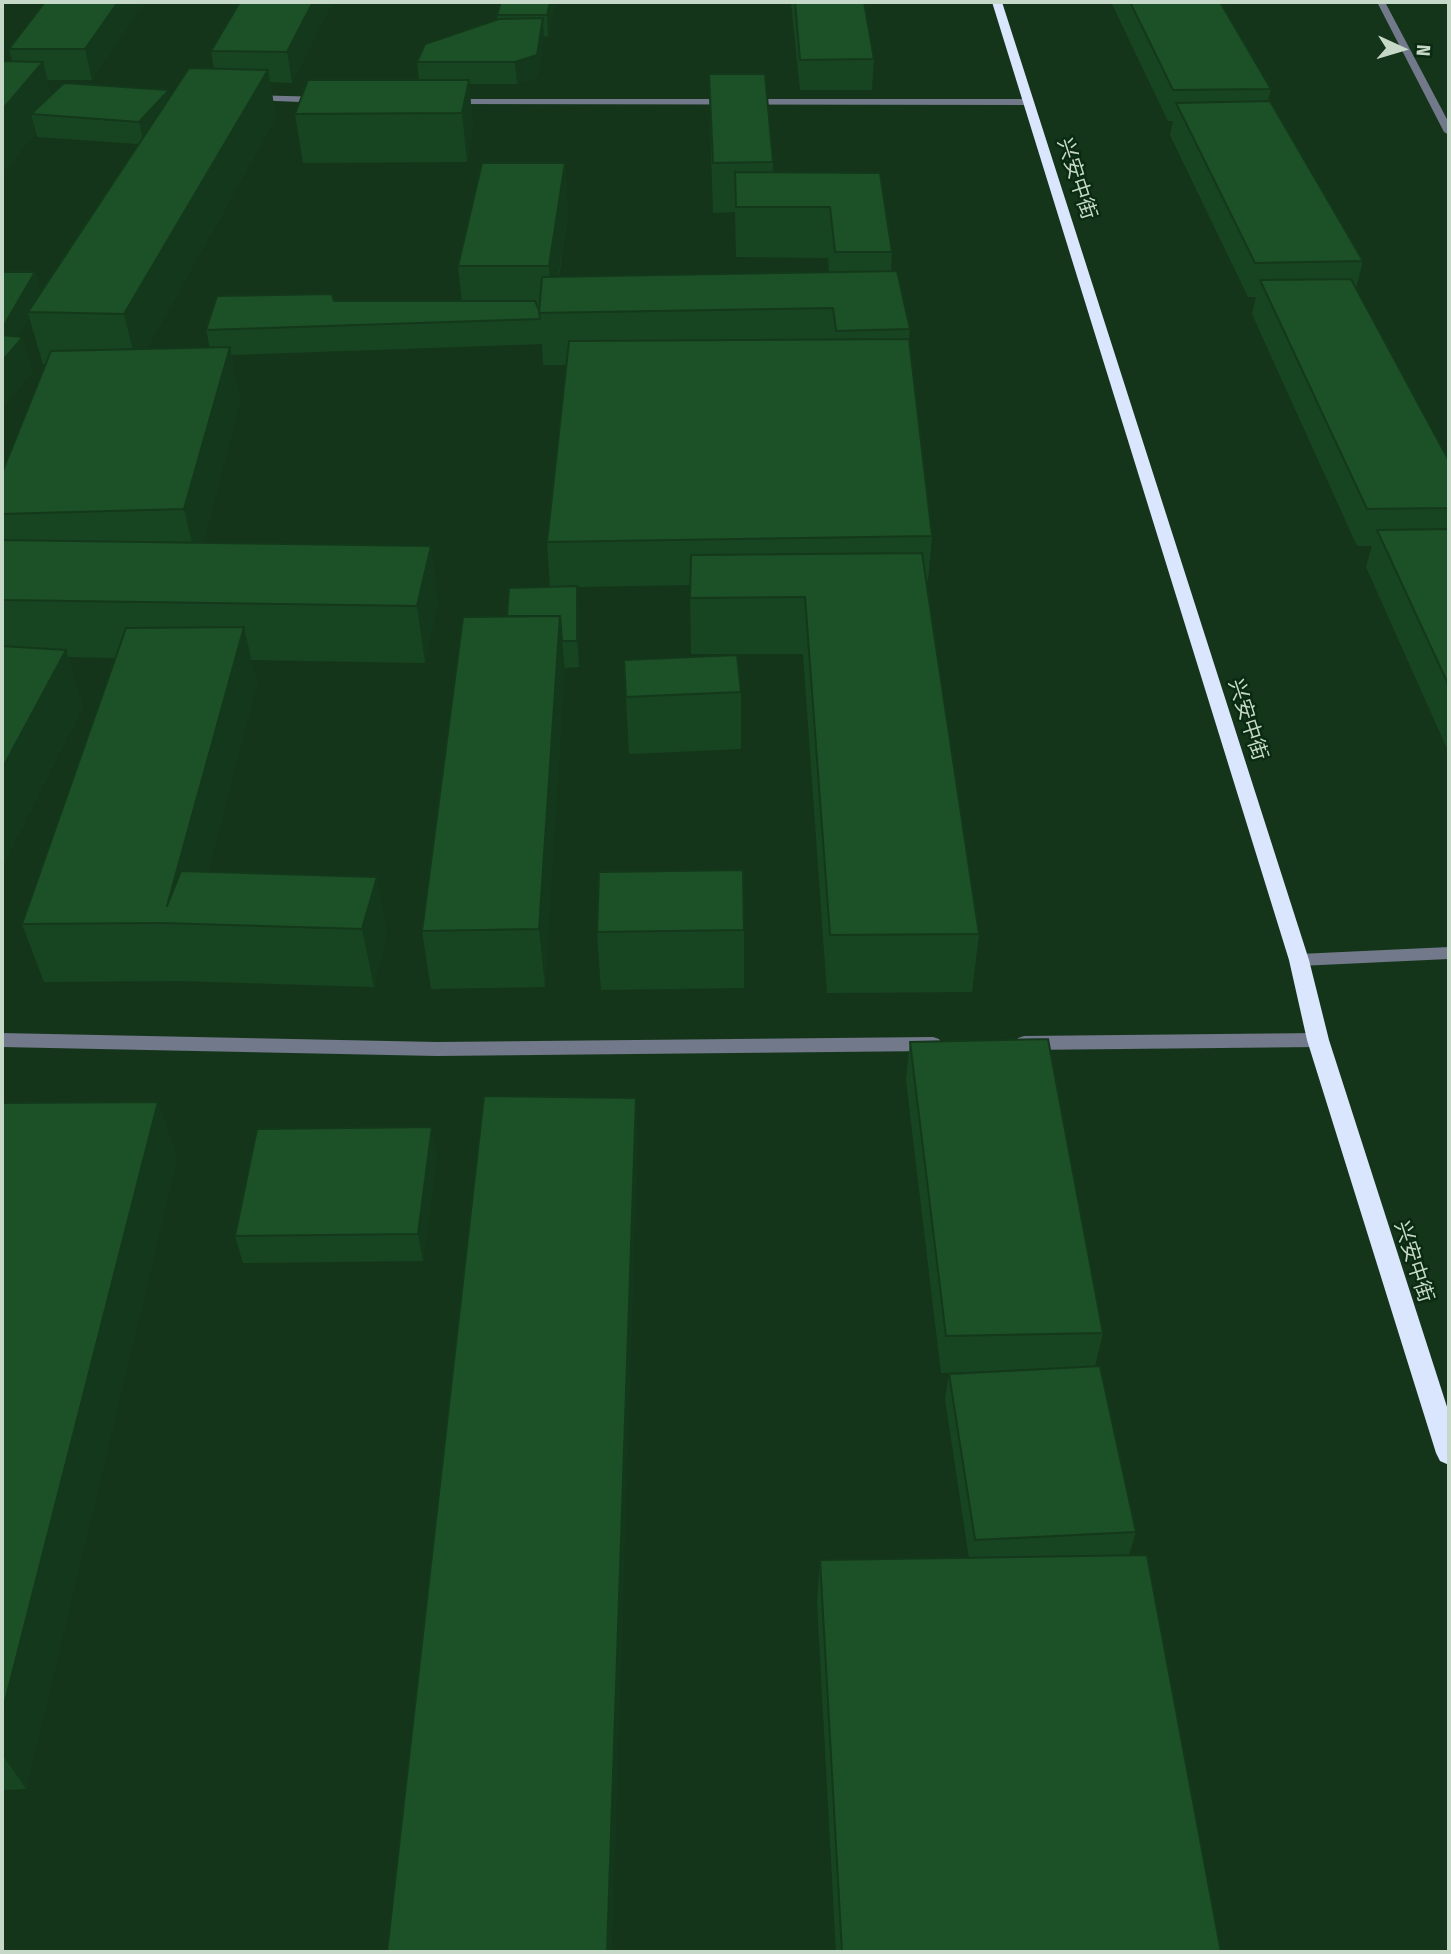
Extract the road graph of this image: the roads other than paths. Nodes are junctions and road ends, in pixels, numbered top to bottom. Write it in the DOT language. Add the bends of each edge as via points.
graph roads {
  1 [pos="996,2"];
  2 [pos="1381,2"];
  3 [pos="245,97"];
  4 [pos="339,100"];
  5 [pos="435,101"];
  6 [pos="1028,102"];
  7 [pos="1449,132"];
  8 [pos="1449,953"];
  9 [pos="1299,960"];
  10 [pos="2,1040"];
  11 [pos="1318,1040"];
  12 [pos="1011,1043"];
  13 [pos="955,1044"];
  14 [pos="1449,1453"];
  1 -- 6 [label="highway, 兴安中街"];
  2 -- 7 [label="street"];
  3 -- 4 [label="street"];
  5 -- 6 [label="street"];
  6 -- 9 [label="highway, 兴安中街"];
  8 -- 9 [label="street"];
  9 -- 11 [label="highway, 兴安中街"];
  10 -- 13 [label="street" via="438,1049"];
  11 -- 12 [label="street"];
  11 -- 14 [label="highway, 兴安中街"];
}
